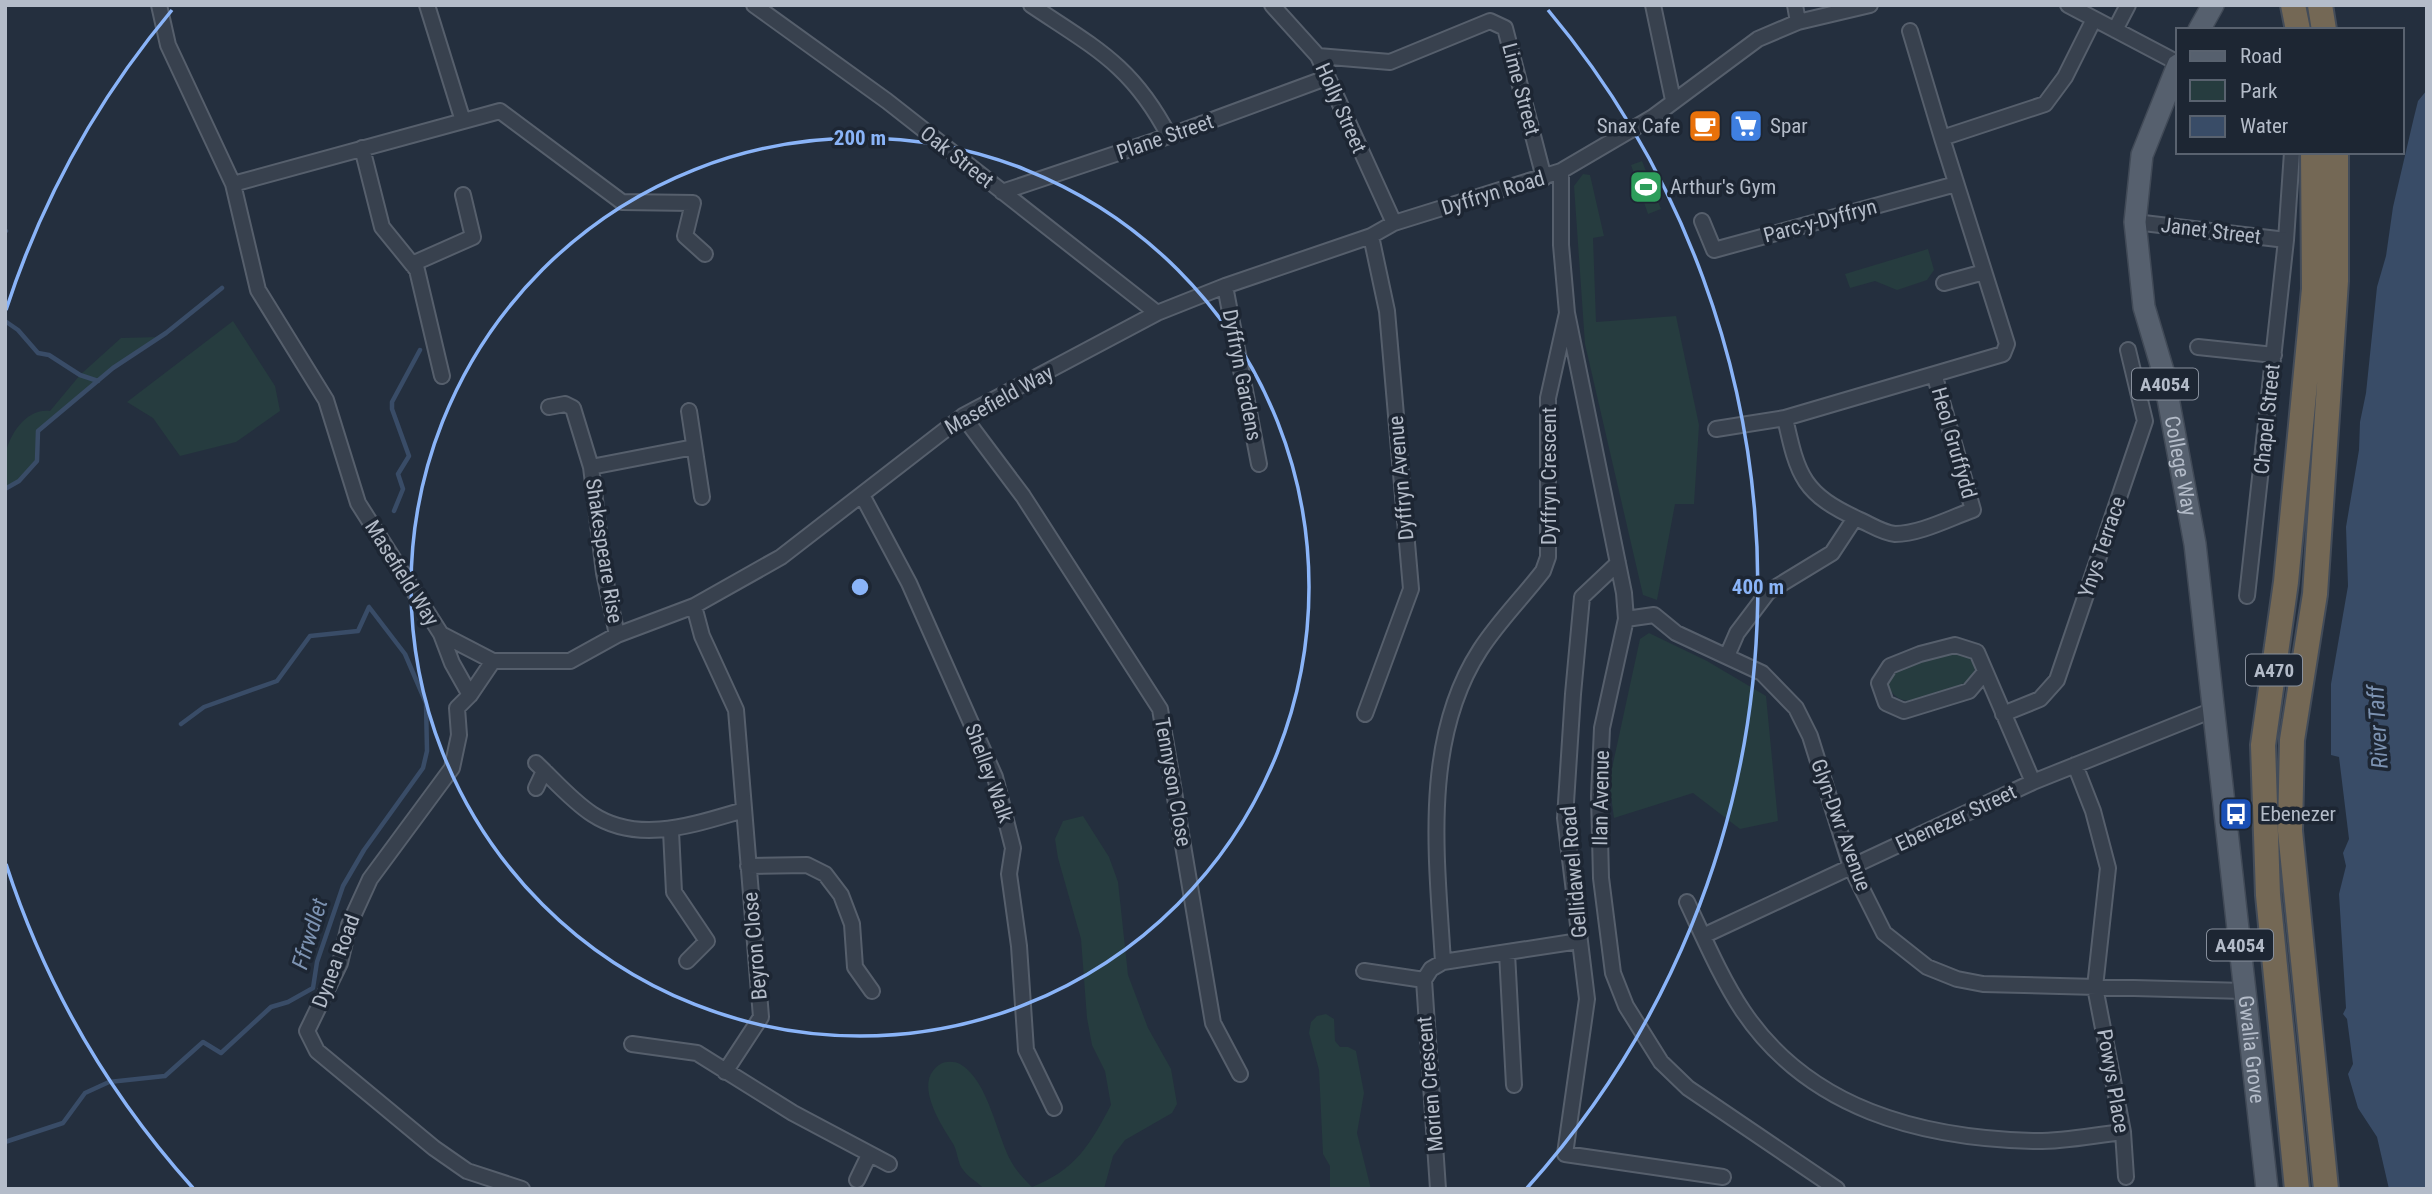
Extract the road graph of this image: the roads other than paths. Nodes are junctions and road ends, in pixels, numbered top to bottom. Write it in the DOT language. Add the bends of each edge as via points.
graph roads {
  1 [pos="159,5"];
  2 [pos="427,5"];
  3 [pos="754,5"];
  4 [pos="1031,5"];
  5 [pos="1272,5"];
  6 [pos="1653,5"];
  7 [pos="1795,5"];
  8 [pos="1870,5"];
  9 [pos="2068,5"];
  10 [pos="2128,5"];
  11 [pos="2213,5"];
  12 [pos="2293,5"];
  13 [pos="2320,5"];
  14 [pos="2094,19"];
  15 [pos="1798,22"];
  16 [pos="2200,28"];
  17 [pos="2298,28"];
  18 [pos="2324,28"];
  19 [pos="2115,30"];
  20 [pos="1910,31"];
  21 [pos="1318,56"];
  22 [pos="2176,63"];
  23 [pos="2176,69"];
  24 [pos="1326,78"];
  25 [pos="1673,100"];
  26 [pos="463,121"];
  27 [pos="1169,136"];
  28 [pos="1942,138"];
  29 [pos="362,148"];
  30 [pos="2292,154"];
  31 [pos="2313,154"];
  32 [pos="2336,154"];
  33 [pos="1561,171"];
  34 [pos="1544,178"];
  35 [pos="233,184"];
  36 [pos="1956,184"];
  37 [pos="1002,192"];
  38 [pos="463,195"];
  39 [pos="1702,221"];
  40 [pos="2136,222"];
  41 [pos="1394,223"];
  42 [pos="1371,236"];
  43 [pos="2286,240"];
  44 [pos="705,254"];
  45 [pos="412,264"];
  46 [pos="1984,272"];
  47 [pos="1944,283"];
  48 [pos="1225,286"];
  49 [pos="1157,313"];
  50 [pos="1567,313"];
  51 [pos="1097,346"];
  52 [pos="2198,347"];
  53 [pos="2128,349"];
  54 [pos="2274,355"];
  55 [pos="442,376"];
  56 [pos="1935,377"];
  57 [pos="549,407"];
  58 [pos="689,411"];
  59 [pos="962,416"];
  60 [pos="1785,418"];
  61 [pos="1716,429"];
  62 [pos="694,447"];
  63 [pos="1259,464"];
  64 [pos="591,467"];
  65 [pos="862,495"];
  66 [pos="702,497"];
  67 [pos="1855,518"];
  68 [pos="1618,562"];
  69 [pos="2247,596"];
  70 [pos="694,606"];
  71 [pos="1626,618"];
  72 [pos="441,634"];
  73 [pos="617,635"];
  74 [pos="1727,656"];
  75 [pos="493,661"];
  76 [pos="1985,672"];
  77 [pos="470,695"];
  78 [pos="2213,710"];
  79 [pos="1365,714"];
  80 [pos="2003,714"];
  81 [pos="2075,765"];
  82 [pos="2033,782"];
  83 [pos="536,788"];
  84 [pos="744,810"];
  85 [pos="671,831"];
  86 [pos="748,866"];
  87 [pos="1850,867"];
  88 [pos="1687,902"];
  89 [pos="1703,936"];
  90 [pos="1580,941"];
  91 [pos="1507,953"];
  92 [pos="687,961"];
  93 [pos="1443,962"];
  94 [pos="1364,971"];
  95 [pos="1424,980"];
  96 [pos="2095,987"];
  97 [pos="872,991"];
  98 [pos="2245,991"];
  99 [pos="632,1044"];
  100 [pos="725,1072"];
  101 [pos="1240,1074"];
  102 [pos="1514,1086"];
  103 [pos="1054,1108"];
  104 [pos="2123,1132"];
  105 [pos="869,1155"];
  106 [pos="889,1164"];
  107 [pos="1723,1177"];
  108 [pos="2126,1177"];
  109 [pos="857,1180"];
  110 [pos="2267,1185"];
  111 [pos="522,1189"];
  112 [pos="1438,1189"];
  113 [pos="1837,1189"];
  114 [pos="2297,1189"];
  115 [pos="2326,1189"];
  1 -- 35 [label="street, Masefield Way" via="168,45"];
  2 -- 26 [label="street"];
  3 -- 37 [label="street, Oak Street"];
  4 -- 27 [label="street" via="1117,63 1152,104"];
  5 -- 21 [label="street, Holly Street"];
  6 -- 25 [label="street"];
  7 -- 15 [label="street"];
  8 -- 15 [label="street, Dyffryn Road"];
  9 -- 14 [label="street"];
  10 -- 19 [label="street"];
  11 -- 16 [label="main road"];
  12 -- 17 [label="highway"];
  13 -- 18 [label="highway"];
  14 -- 19 [label="street"];
  14 -- 28 [label="street" via="2065,77 2045,104"];
  15 -- 25 [label="street, Dyffryn Road" via="1758,40"];
  19 -- 22 [label="street"];
  20 -- 28 [label="street"];
  21 -- 24 [label="street, Holly Street"];
  21 -- 34 [label="street, Lime Street" via="1390,62 1490,21 1505,27"];
  23 -- 40 [label="main road, College Way / A4054" via="2142,155"];
  24 -- 27 [label="street, Plane Street"];
  24 -- 41 [label="street, Holly Street"];
  25 -- 33 [label="street, Dyffryn Road" via="1653,117"];
  26 -- 29 [label="street"];
  26 -- 44 [label="street" via="500,111 622,202 693,203 685,236"];
  27 -- 37 [label="street, Plane Street"];
  28 -- 36 [label="street"];
  29 -- 35 [label="street"];
  29 -- 45 [label="street" via="382,227"];
  30 -- 43 [label="street, Chapel Street"];
  31 -- 114 [label="highway, A470" via="2314,289 2286,582 2263,745 2268,895"];
  32 -- 115 [label="highway, A470" via="2336,281 2315,594 2292,740 2290,831"];
  33 -- 34 [label="street, Dyffryn Road"];
  33 -- 50 [label="street, Dyffryn Crescent"];
  34 -- 41 [label="street, Dyffryn Road"];
  35 -- 72 [label="street, Masefield Way" via="258,290 326,400 358,503"];
  36 -- 39 [label="street, Parc-y-Dyffryn" via="1714,250"];
  36 -- 46 [label="street, Heol Gruffydd"];
  37 -- 49 [label="street, Oak Street"];
  38 -- 45 [label="street" via="472,237"];
  40 -- 43 [label="street, Janet Street"];
  40 -- 78 [label="main road, College Way / A4054" via="2144,307 2163,371 2190,509"];
  41 -- 42 [label="street, Dyffryn Road"];
  42 -- 48 [label="street, Dyffryn Road"];
  42 -- 79 [label="street, Dyffryn Avenue" via="1387,311 1411,589"];
  43 -- 54 [label="street, Chapel Street"];
  45 -- 55 [label="street"];
  46 -- 47 [label="street"];
  46 -- 56 [label="street, Heol Gruffydd" via="2007,344 2003,354"];
  48 -- 49 [label="street, Dyffryn Road"];
  48 -- 63 [label="street, Dyffryn Gardens"];
  49 -- 51 [label="street, Dyffryn Road"];
  50 -- 68 [label="street, Ilan Avenue"];
  50 -- 93 [label="street, Dyffryn Crescent" via="1548,398 1548,557 1543,570 1480,649 1467,674 1441,765 1435,832"];
  51 -- 59 [label="street, Masefield Way"];
  52 -- 54 [label="street"];
  53 -- 80 [label="street, Ynys Terrace" via="2145,421 2061,667 2051,690 2040,699"];
  54 -- 69 [label="street, Chapel Street"];
  56 -- 60 [label="street, Heol Gruffydd"];
  56 -- 67 [label="street, Heol Gruffydd" via="1973,510 1894,534"];
  57 -- 64 [label="street, Shakespeare Rise" via="565,404 573,408"];
  58 -- 62 [label="street"];
  59 -- 65 [label="street, Masefield Way"];
  59 -- 101 [label="street, Tennyson Close" via="1023,496 1160,709 1213,1023"];
  60 -- 61 [label="street, Heol Gruffydd"];
  60 -- 67 [label="street, Heol Gruffydd" via="1801,476 1819,497"];
  62 -- 64 [label="street, Shakespeare Rise"];
  62 -- 66 [label="street"];
  64 -- 73 [label="street, Shakespeare Rise"];
  65 -- 70 [label="street, Masefield Way" via="781,558"];
  65 -- 103 [label="street, Shelley Walk" via="909,583 995,777 1013,848 1009,874 1026,1051"];
  67 -- 74 [label="street" via="1832,553 1768,592 1737,633"];
  68 -- 71 [label="street, Ilan Avenue"];
  68 -- 90 [label="street, Gellidawel Road" via="1583,597 1565,818"];
  70 -- 73 [label="street, Masefield Way"];
  70 -- 84 [label="street, Beyron Close" via="702,636 736,710"];
  71 -- 74 [label="street, Glyn-Dwr Avenue" via="1654,615 1676,633"];
  71 -- 113 [label="street, Ilan Avenue" via="1602,728 1599,796 1601,878 1613,973 1626,1006 1661,1062 1688,1088"];
  72 -- 75 [label="street, Masefield Way"];
  72 -- 77 [label="street"];
  73 -- 75 [label="street, Masefield Way" via="570,661"];
  74 -- 87 [label="street, Glyn-Dwr Avenue" via="1762,673 1796,708 1810,736"];
  75 -- 77 [label="street, Dynea Road"];
  76 -- 76 [label="street" via="1969,691 1905,711 1886,703 1879,683 1890,666 1955,645 1977,652"];
  76 -- 80 [label="street"];
  77 -- 111 [label="street, Dynea Road" via="457,708 459,735 452,768 370,880 349,925 340,963 307,1031 317,1051 434,1148 467,1171"];
  78 -- 81 [label="street, Ebenezer Street"];
  78 -- 98 [label="main road, Gwalia Grove / A4054"];
  80 -- 82 [label="street"];
  81 -- 82 [label="street, Ebenezer Street"];
  81 -- 96 [label="street, Powys Place" via="2108,867"];
  82 -- 87 [label="street, Ebenezer Street"];
  83 -- 85 [label="street" via="540,767 593,815 630,828"];
  84 -- 85 [label="street"];
  84 -- 86 [label="street, Beyron Close"];
  85 -- 92 [label="street" via="674,892 707,941"];
  86 -- 97 [label="street" via="807,865 825,873 841,895 852,925 855,967"];
  86 -- 100 [label="street, Beyron Close" via="761,1017"];
  87 -- 89 [label="street, Ebenezer Street"];
  87 -- 96 [label="street, Glyn-Dwr Avenue" via="1884,933 1927,967 1983,984"];
  88 -- 89 [label="street"];
  89 -- 104 [label="street" via="1743,1010 1778,1054 1829,1095 1942,1133 2035,1142"];
  90 -- 91 [label="street"];
  90 -- 107 [label="street, Gellidawel Road" via="1587,999 1564,1154"];
  91 -- 93 [label="street"];
  91 -- 102 [label="street"];
  93 -- 95 [label="street"];
  94 -- 95 [label="street"];
  95 -- 112 [label="street, Morien Crescent"];
  96 -- 98 [label="street, Glyn-Dwr Avenue"];
  96 -- 104 [label="street, Powys Place"];
  98 -- 110 [label="main road, Gwalia Grove / A4054"];
  99 -- 100 [label="street" via="697,1053"];
  100 -- 105 [label="street"];
  104 -- 108 [label="street, Powys Place"];
  105 -- 106 [label="street"];
  105 -- 109 [label="street"];
}
